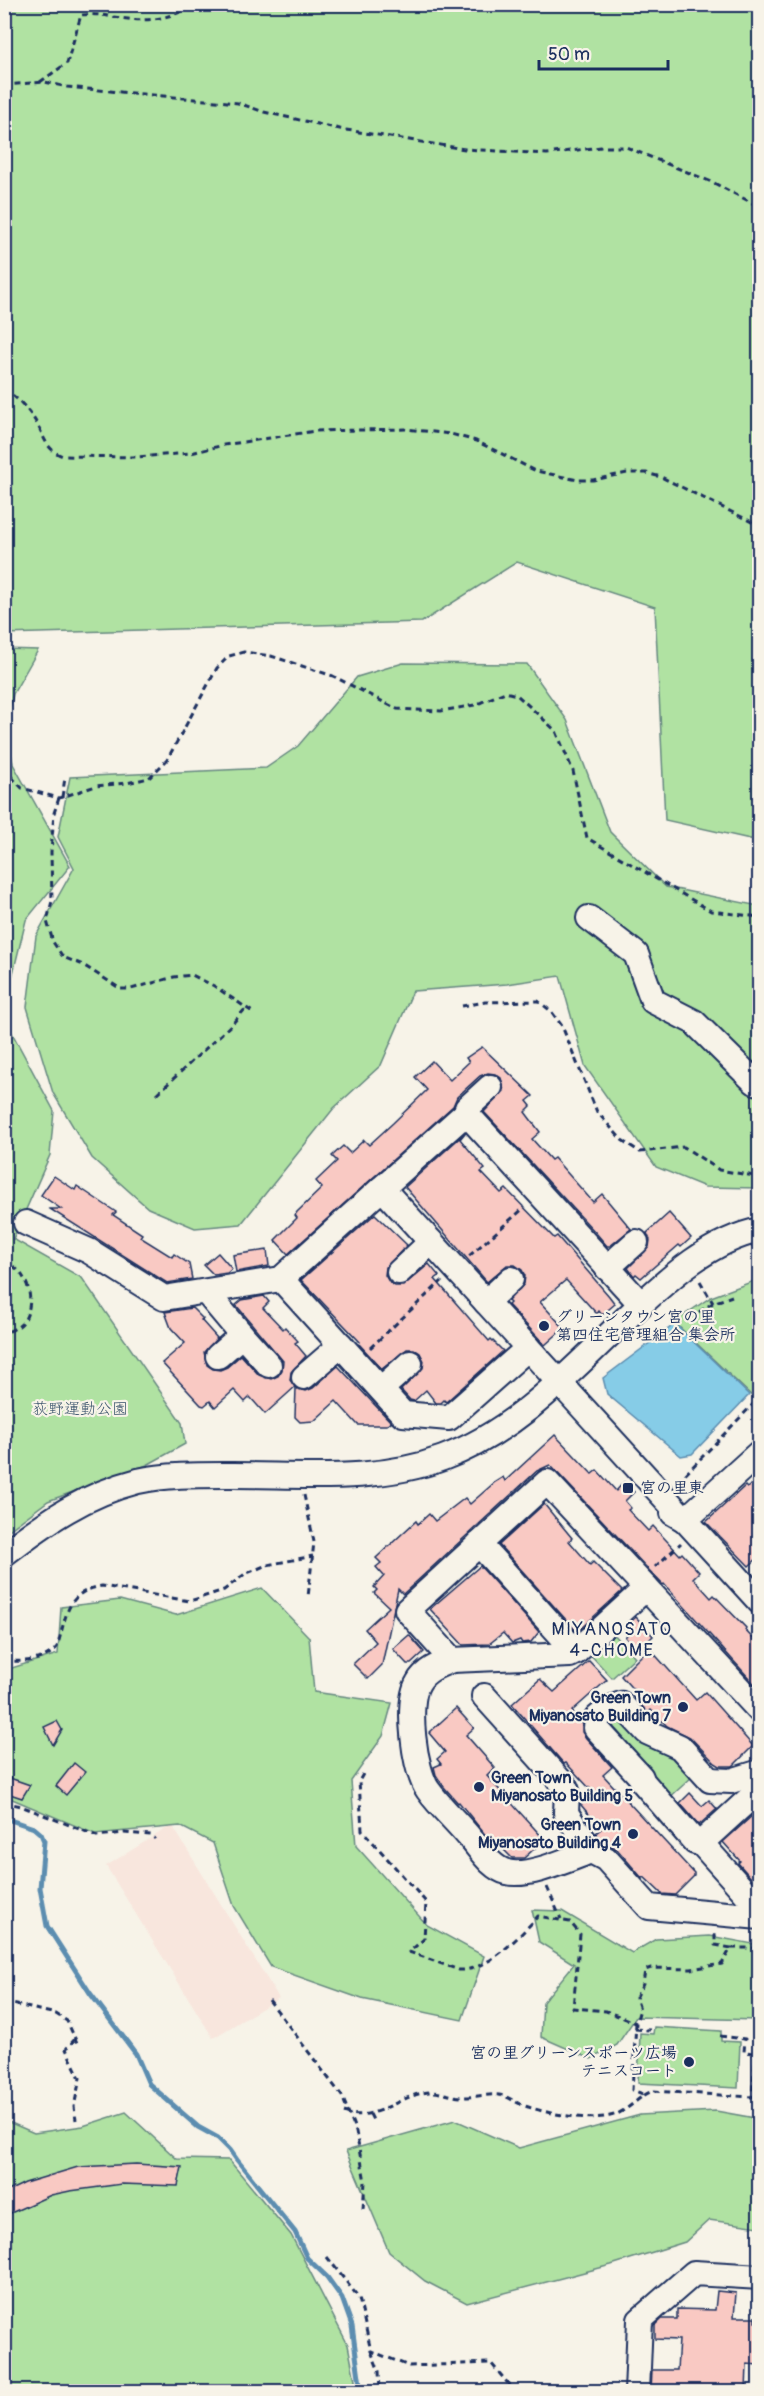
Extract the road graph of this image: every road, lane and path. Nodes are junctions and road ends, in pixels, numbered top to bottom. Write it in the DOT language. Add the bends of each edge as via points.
graph roads {
  1 [pos="196,4"];
  2 [pos="39,83"];
  3 [pos="4,85"];
  4 [pos="759,207"];
  5 [pos="4,389"];
  6 [pos="759,525"];
  7 [pos="4,769"];
  8 [pos="65,778"];
  9 [pos="62,797"];
  10 [pos="759,916"];
  11 [pos="589,918"];
  12 [pos="462,1006"];
  13 [pos="246,1008"];
  14 [pos="254,1013"];
  15 [pos="759,1083"];
  16 [pos="490,1087"];
  17 [pos="157,1094"];
  18 [pos="466,1113"];
  19 [pos="759,1177"];
  20 [pos="382,1188"];
  21 [pos="540,1193"];
  22 [pos="39,1223"];
  23 [pos="759,1230"];
  24 [pos="431,1242"];
  25 [pos="636,1242"];
  26 [pos="4,1261"];
  27 [pos="607,1268"];
  28 [pos="456,1269"];
  29 [pos="399,1272"];
  30 [pos="696,1274"];
  31 [pos="280,1279"];
  32 [pos="511,1279"];
  33 [pos="206,1292"];
  34 [pos="732,1296"];
  35 [pos="486,1302"];
  36 [pos="713,1303"];
  37 [pos="641,1304"];
  38 [pos="699,1312"];
  39 [pos="4,1334"];
  40 [pos="242,1335"];
  41 [pos="528,1348"];
  42 [pos="348,1353"];
  43 [pos="218,1356"];
  44 [pos="410,1363"];
  45 [pos="269,1365"];
  46 [pos="304,1377"];
  47 [pos="558,1382"];
  48 [pos="381,1389"];
  49 [pos="759,1397"];
  50 [pos="759,1452"];
  51 [pos="685,1474"];
  52 [pos="299,1476"];
  53 [pos="685,1530"];
  54 [pos="478,1544"];
  55 [pos="4,1554"];
  56 [pos="313,1556"];
  57 [pos="643,1585"];
  58 [pos="750,1585"];
  59 [pos="308,1597"];
  60 [pos="759,1602"];
  61 [pos="576,1652"];
  62 [pos="452,1660"];
  63 [pos="4,1661"];
  64 [pos="484,1696"];
  65 [pos="759,1711"];
  66 [pos="759,1772"];
  67 [pos="363,1774"];
  68 [pos="759,1789"];
  69 [pos="4,1802"];
  70 [pos="155,1839"];
  71 [pos="701,1843"];
  72 [pos="591,1851"];
  73 [pos="539,1869"];
  74 [pos="759,1909"];
  75 [pos="714,1912"];
  76 [pos="759,1917"];
  77 [pos="561,1920"];
  78 [pos="731,1948"];
  79 [pos="759,1948"];
  80 [pos="269,2000"];
  81 [pos="4,2002"];
  82 [pos="636,2023"];
  83 [pos="635,2029"];
  84 [pos="650,2030"];
  85 [pos="720,2036"];
  86 [pos="75,2039"];
  87 [pos="759,2044"];
  88 [pos="78,2046"];
  89 [pos="755,2053"];
  90 [pos="643,2094"];
  91 [pos="346,2113"];
  92 [pos="370,2114"];
  93 [pos="76,2120"];
  94 [pos="374,2120"];
  95 [pos="363,2209"];
  96 [pos="327,2256"];
  97 [pos="759,2277"];
  98 [pos="371,2351"];
  99 [pos="380,2391"];
  100 [pos="515,2391"];
  101 [pos="637,2391"];
  1 -- 2 [label="path" via="159,19 81,15 67,63"];
  2 -- 3 [label="path"];
  2 -- 4 [label="path" via="238,103 340,129 465,150 547,154 626,147 714,183"];
  5 -- 6 [label="path" via="29,413 48,447 63,456 191,453 315,431 406,429 476,441 536,471 578,480 627,473 661,477"];
  7 -- 9 [label="path" via="22,788"];
  8 -- 9 [label="path"];
  9 -- 10 [label="path" via="96,786 148,778 167,760 217,668 229,656 244,652 271,656 333,676 397,709 441,711 475,705 505,692 517,695 556,731 573,771 587,838 711,911"];
  9 -- 13 [label="path" via="54,813 52,901 47,921 53,942 63,957 121,988 192,975"];
  11 -- 15 [label="street" via="636,954 653,1001 694,1022"];
  12 -- 19 [label="path" via="538,1001 562,1026 597,1112 622,1140 640,1152 684,1147 720,1170"];
  13 -- 14 [label="path"];
  13 -- 17 [label="path"];
  16 -- 18 [label="street"];
  18 -- 20 [label="street"];
  18 -- 21 [label="street"];
  20 -- 24 [label="street"];
  20 -- 31 [label="street"];
  21 -- 27 [label="street"];
  21 -- 28 [label="path"];
  22 -- 33 [label="street" via="164,1298"];
  23 -- 37 [label="street" via="726,1242 691,1263"];
  24 -- 28 [label="street"];
  24 -- 29 [label="street"];
  25 -- 27 [label="street"];
  26 -- 39 [label="path" via="26,1280 29,1296 24,1321"];
  27 -- 37 [label="street"];
  28 -- 35 [label="street"];
  28 -- 42 [label="path"];
  30 -- 36 [label="path"];
  31 -- 33 [label="street"];
  31 -- 42 [label="street"];
  32 -- 35 [label="street"];
  33 -- 40 [label="street"];
  34 -- 36 [label="path"];
  35 -- 41 [label="street"];
  36 -- 38 [label="path"];
  37 -- 47 [label="street"];
  40 -- 43 [label="street"];
  40 -- 45 [label="street"];
  41 -- 47 [label="street"];
  41 -- 48 [label="street" via="449,1418 403,1414"];
  42 -- 46 [label="street"];
  42 -- 48 [label="street"];
  44 -- 48 [label="street"];
  47 -- 52 [label="street" via="483,1440 443,1458 365,1475"];
  47 -- 53 [label="street"];
  49 -- 51 [label="path"];
  50 -- 53 [label="street"];
  52 -- 55 [label="street" via="203,1475 139,1481 48,1520"];
  52 -- 56 [label="path" via="314,1542"];
  53 -- 57 [label="path"];
  53 -- 58 [label="street"];
  54 -- 57 [label="street" via="547,1482"];
  54 -- 61 [label="street"];
  54 -- 62 [label="street" via="407,1610"];
  56 -- 59 [label="path"];
  56 -- 63 [label="path" via="267,1565 245,1574 224,1590 190,1600 102,1586 88,1589 71,1602 53,1652 40,1659"];
  57 -- 61 [label="street"];
  57 -- 65 [label="street"];
  58 -- 60 [label="street"];
  61 -- 62 [label="street"];
  62 -- 73 [label="street" via="434,1667 416,1688 411,1721 426,1788 496,1868 516,1874"];
  64 -- 72 [label="street" via="565,1786 566,1813"];
  66 -- 71 [label="street" via="731,1781 710,1780 680,1746 647,1732 621,1704 597,1718 596,1728 695,1842"];
  67 -- 77 [label="path" via="359,1781 362,1830 426,1902 424,1939 409,1952 468,1971 505,1950 538,1916"];
  68 -- 71 [label="street"];
  69 -- 70 [label="path" via="97,1836 124,1833 152,1835"];
  71 -- 74 [label="street"];
  72 -- 73 [label="street"];
  72 -- 75 [label="street" via="606,1859 649,1907"];
  73 -- 77 [label="path"];
  75 -- 76 [label="street"];
  75 -- 78 [label="path" via="715,1945"];
  77 -- 82 [label="path" via="570,1922 580,1934 573,2008 606,2011"];
  78 -- 79 [label="path"];
  78 -- 82 [label="path" via="722,1964 645,1970 636,1998 640,2009"];
  80 -- 91 [label="path" via="342,2096"];
  81 -- 86 [label="path" via="56,2014 67,2021"];
  82 -- 83 [label="path"];
  83 -- 84 [label="path"];
  83 -- 90 [label="path" via="632,2090"];
  85 -- 89 [label="path" via="745,2038 744,2052"];
  86 -- 88 [label="path"];
  86 -- 93 [label="path" via="66,2049 80,2078 74,2107"];
  87 -- 89 [label="path"];
  89 -- 90 [label="path" via="752,2097 653,2091"];
  90 -- 92 [label="path" via="612,2116 568,2116 525,2106 501,2095 460,2097 430,2092"];
  91 -- 92 [label="path"];
  91 -- 95 [label="path" via="356,2132 365,2182"];
  92 -- 94 [label="path"];
  96 -- 98 [label="path" via="359,2298"];
  97 -- 101 [label="street" via="694,2273 640,2320"];
  98 -- 99 [label="path" via="379,2371"];
  98 -- 100 [label="path" via="409,2366 490,2363"];
}
